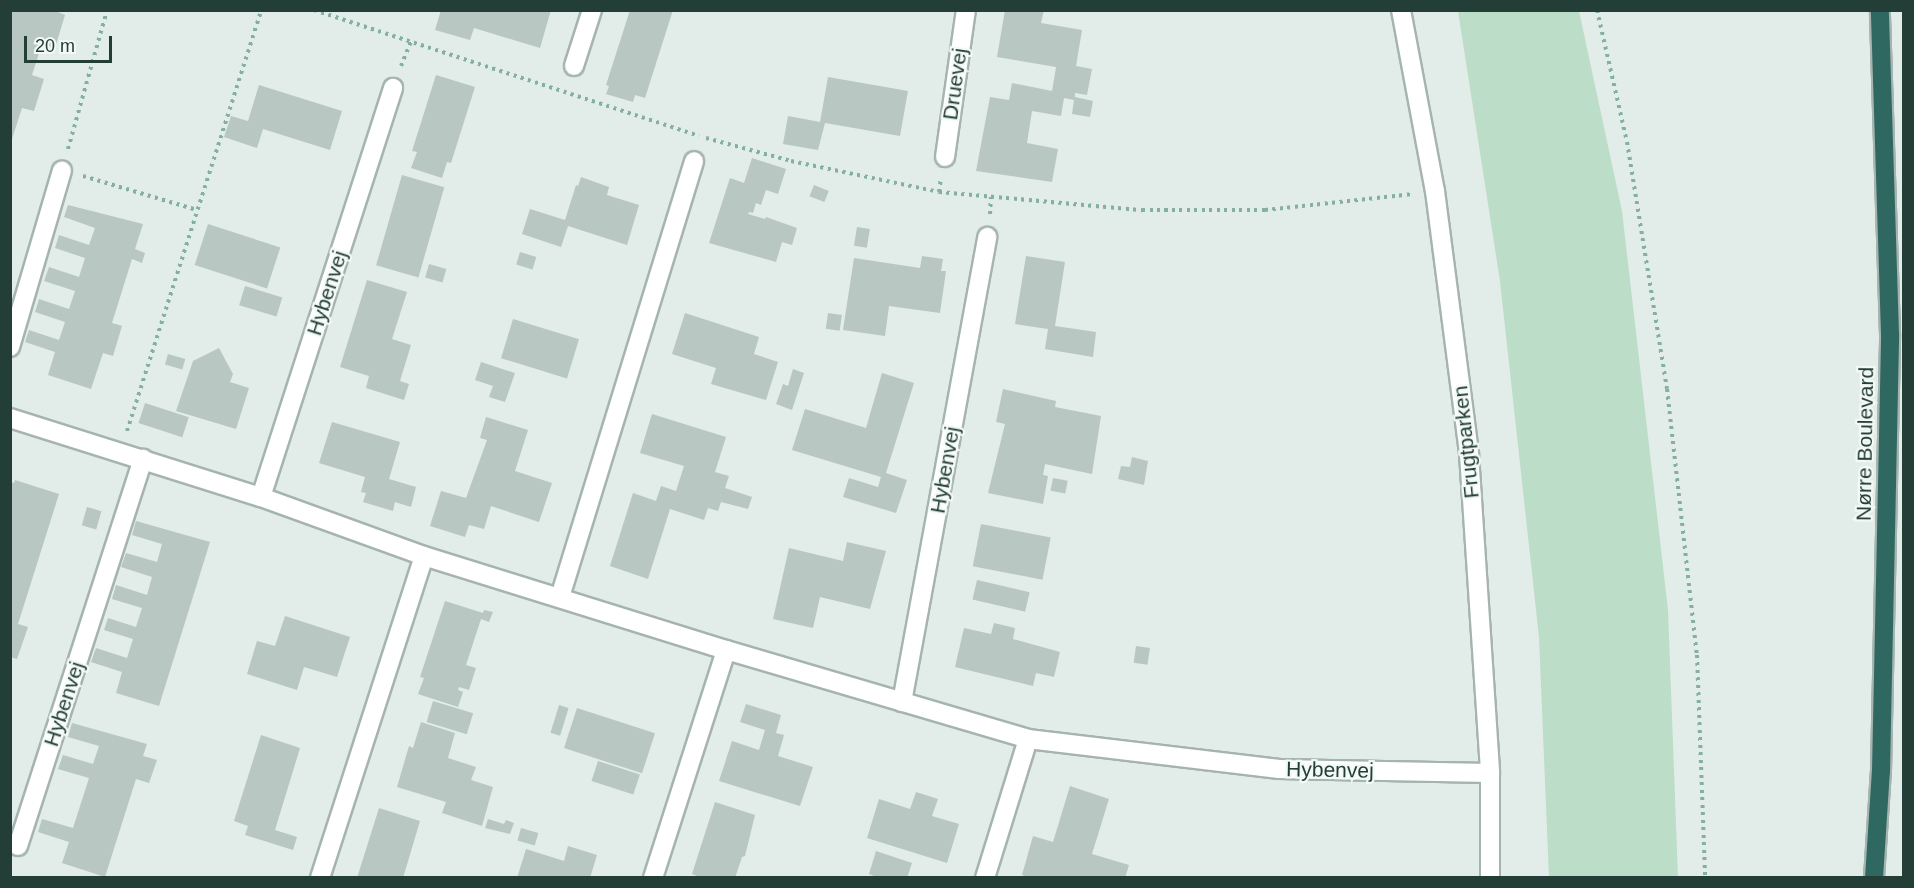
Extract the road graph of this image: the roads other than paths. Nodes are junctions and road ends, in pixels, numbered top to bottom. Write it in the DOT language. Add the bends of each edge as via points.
graph roads {
  1 [pos="592,10"];
  2 [pos="966,10"];
  3 [pos="1401,10"];
  4 [pos="1880,10"];
  5 [pos="574,66"];
  6 [pos="393,88"];
  7 [pos="945,157"];
  8 [pos="694,161"];
  9 [pos="62,170"];
  10 [pos="987,237"];
  11 [pos="10,347"];
  12 [pos="10,418"];
  13 [pos="143,459"];
  14 [pos="261,497"];
  15 [pos="424,556"];
  16 [pos="560,597"];
  17 [pos="726,650"];
  18 [pos="902,702"];
  19 [pos="1028,739"];
  20 [pos="1490,773"];
  21 [pos="18,846"];
  22 [pos="320,878"];
  23 [pos="653,878"];
  24 [pos="985,878"];
  25 [pos="1490,878"];
  26 [pos="1874,878"];
  1 -- 5 [label="street"];
  2 -- 7 [label="street, Druevej"];
  3 -- 20 [label="street, Frugtparken" via="1435,191 1469,454"];
  4 -- 26 [label="highway, Nørre Boulevard" via="1890,333 1881,771"];
  6 -- 14 [label="street, Hybenvej"];
  8 -- 16 [label="street"];
  9 -- 11 [label="street"];
  10 -- 18 [label="street, Hybenvej"];
  12 -- 13 [label="street, Hybenvej"];
  13 -- 14 [label="street, Hybenvej"];
  13 -- 21 [label="street, Hybenvej"];
  14 -- 15 [label="street, Hybenvej"];
  15 -- 16 [label="street, Hybenvej"];
  15 -- 22 [label="street"];
  16 -- 17 [label="street, Hybenvej"];
  17 -- 18 [label="street, Hybenvej"];
  17 -- 23 [label="street"];
  18 -- 19 [label="street, Hybenvej"];
  19 -- 20 [label="street, Hybenvej" via="1279,769"];
  19 -- 24 [label="street"];
  20 -- 25 [label="street, Frugtparken"];
}
